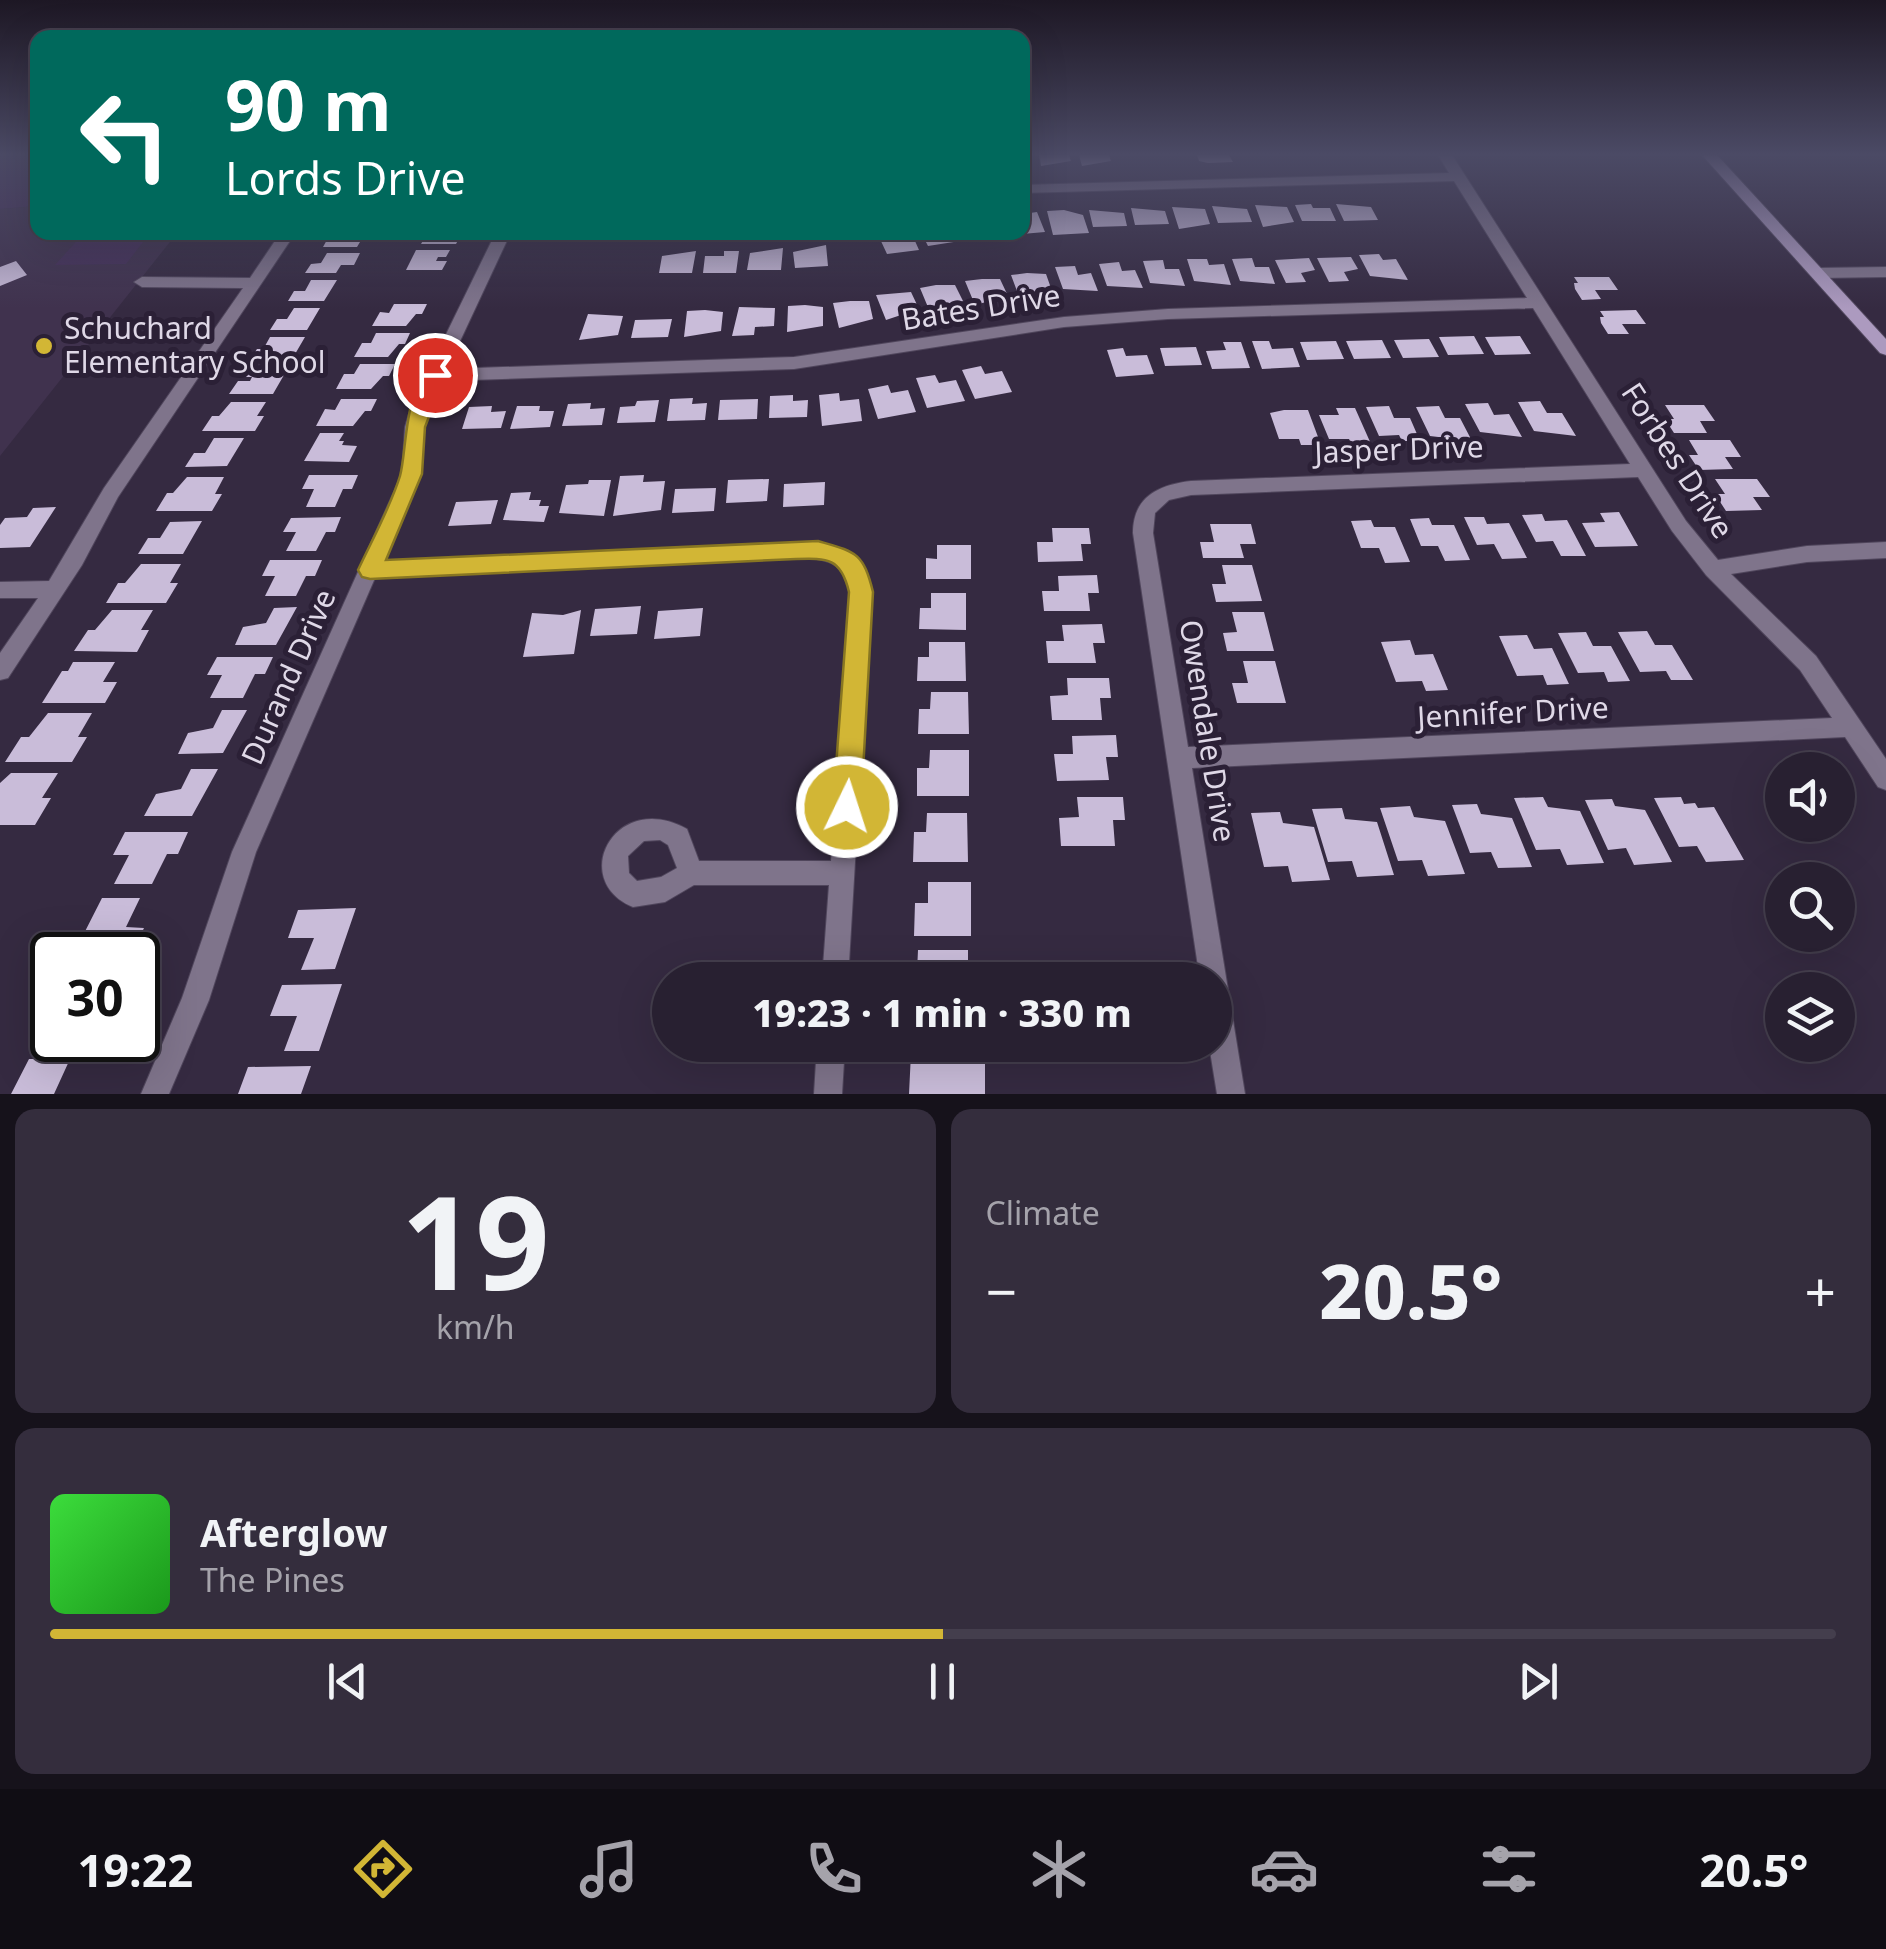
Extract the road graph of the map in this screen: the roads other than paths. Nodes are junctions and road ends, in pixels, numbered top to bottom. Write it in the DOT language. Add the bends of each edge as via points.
graph roads {
  1 [pos="1476,206"];
  2 [pos="1756,206"];
  3 [pos="284,240"];
  4 [pos="500,240"];
  5 [pos="1886,272"];
  6 [pos="1818,274"];
  7 [pos="142,282"];
  8 [pos="255,283"];
  9 [pos="1537,303"];
  10 [pos="1886,348"];
  11 [pos="435,375"];
  12 [pos="1645,470"];
  13 [pos="1157,497"];
  14 [pos="1886,550"];
  15 [pos="1713,569"];
  16 [pos="370,570"];
  17 [pos="56,588"];
  18 [pos="0,590"];
  19 [pos="0,671"];
  20 [pos="1852,727"];
  21 [pos="1178,758"];
  22 [pos="1886,778"];
  23 [pos="691,873"];
  24 [pos="842,873"];
  25 [pos="837,962"];
  26 [pos="1210,962"];
  27 [pos="830,1062"];
  28 [pos="1226,1062"];
  29 [pos="155,1094"];
  30 [pos="828,1094"];
  31 [pos="1231,1094"];
  1 -- 9 [label="street, Forbes Drive"];
  2 -- 6 [label="main road"];
  3 -- 8 [label="street"];
  4 -- 11 [label="street, Durand Drive"];
  5 -- 6 [label="street"];
  6 -- 10 [label="main road"];
  7 -- 8 [label="street"];
  8 -- 17 [label="street" via="111,493"];
  9 -- 11 [label="street, Bates Drive" via="1168,314 1064,322 794,363"];
  9 -- 12 [label="street, Forbes Drive"];
  11 -- 16 [label="street, Durand Drive" via="414,427 411,474"];
  12 -- 13 [label="street, Jasper Drive" via="1191,488"];
  12 -- 15 [label="street, Forbes Drive"];
  13 -- 21 [label="street, Owendale Drive" via="1142,522"];
  14 -- 15 [label="street"];
  15 -- 20 [label="street, Forbes Drive" via="1808,664"];
  16 -- 24 [label="street" via="796,550 846,558 861,592"];
  16 -- 29 [label="street, Durand Drive" via="244,852 195,1000"];
  17 -- 18 [label="street"];
  17 -- 19 [label="street"];
  20 -- 21 [label="street, Jennifer Drive"];
  20 -- 22 [label="street, Forbes Drive"];
  21 -- 26 [label="street, Owendale Drive"];
  23 -- 24 [label="street"];
  24 -- 25 [label="street"];
  27 -- 30 [label="street"];
  28 -- 31 [label="street"];
}
